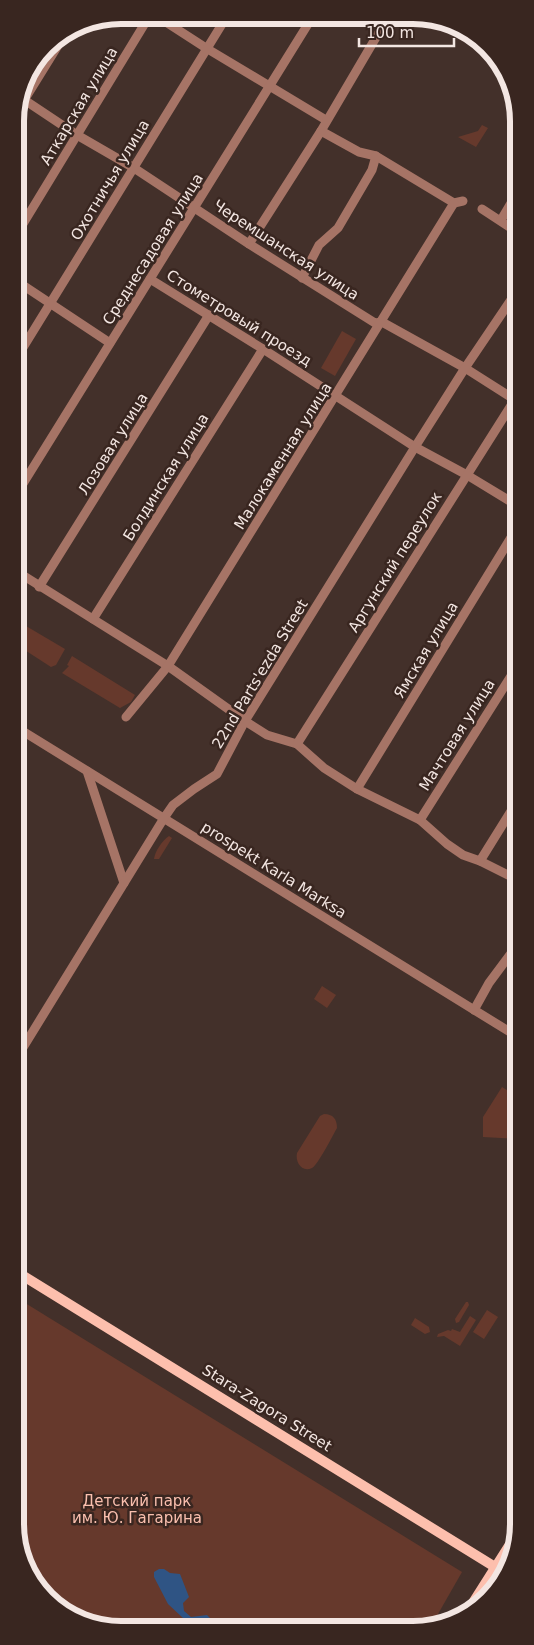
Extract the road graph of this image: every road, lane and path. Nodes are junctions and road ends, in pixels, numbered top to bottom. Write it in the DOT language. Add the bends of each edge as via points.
graph roads {
  1 [pos="145,24"];
  2 [pos="169,24"];
  3 [pos="222,24"];
  4 [pos="308,24"];
  5 [pos="384,24"];
  6 [pos="206,48"];
  7 [pos="55,49"];
  8 [pos="270,86"];
  9 [pos="30,87"];
  10 [pos="26,102"];
  11 [pos="326,120"];
  12 [pos="321,131"];
  13 [pos="77,135"];
  14 [pos="376,156"];
  15 [pos="134,168"];
  16 [pos="510,205"];
  17 [pos="194,208"];
  18 [pos="482,209"];
  19 [pos="501,220"];
  20 [pos="24,222"];
  21 [pos="510,227"];
  22 [pos="249,244"];
  23 [pos="302,278"];
  24 [pos="150,279"];
  25 [pos="24,285"];
  26 [pos="510,301"];
  27 [pos="50,303"];
  28 [pos="209,316"];
  29 [pos="382,322"];
  30 [pos="110,343"];
  31 [pos="24,346"];
  32 [pos="262,349"];
  33 [pos="465,368"];
  34 [pos="510,395"];
  35 [pos="336,396"];
  36 [pos="510,408"];
  37 [pos="415,448"];
  38 [pos="467,475"];
  39 [pos="24,482"];
  40 [pos="510,501"];
  41 [pos="510,539"];
  42 [pos="24,577"];
  43 [pos="39,587"];
  44 [pos="93,619"];
  45 [pos="168,666"];
  46 [pos="510,678"];
  47 [pos="126,717"];
  48 [pos="245,721"];
  49 [pos="24,732"];
  50 [pos="298,744"];
  51 [pos="87,771"];
  52 [pos="357,789"];
  53 [pos="510,813"];
  54 [pos="164,818"];
  55 [pos="420,820"];
  56 [pos="480,860"];
  57 [pos="510,876"];
  58 [pos="124,883"];
  59 [pos="510,955"];
  60 [pos="474,1010"];
  61 [pos="510,1032"];
  62 [pos="24,1046"];
  63 [pos="24,1276"];
  64 [pos="499,1569"];
  65 [pos="480,1594"];
  1 -- 13 [label="street, Аткарская улица"];
  2 -- 6 [label="street"];
  3 -- 6 [label="street, Охотничья улица"];
  4 -- 8 [label="street, Среднесадовая улица"];
  5 -- 11 [label="street"];
  6 -- 8 [label="street"];
  6 -- 15 [label="street, Охотничья улица"];
  7 -- 9 [label="street"];
  8 -- 11 [label="street"];
  8 -- 17 [label="street, Среднесадовая улица"];
  10 -- 13 [label="street, Черемшанская улица"];
  11 -- 12 [label="street"];
  12 -- 14 [label="street" via="359,152"];
  12 -- 22 [label="street"];
  13 -- 15 [label="street, Черемшанская улица"];
  13 -- 20 [label="street, Аткарская улица"];
  14 -- 23 [label="street" via="372,170 338,228 319,245"];
  14 -- 29 [label="street, Малокаменная улица" via="458,202"];
  15 -- 17 [label="street, Черемшанская улица"];
  15 -- 27 [label="street, Охотничья улица"];
  16 -- 19 [label="street"];
  17 -- 22 [label="street, Черемшанская улица"];
  17 -- 24 [label="street, Среднесадовая улица"];
  18 -- 19 [label="street"];
  19 -- 21 [label="street"];
  22 -- 23 [label="street, Черемшанская улица"];
  23 -- 29 [label="street, Черемшанская улица" via="375,324"];
  24 -- 28 [label="street, Стометровый проезд"];
  24 -- 30 [label="street, Среднесадовая улица"];
  25 -- 27 [label="street"];
  26 -- 33 [label="street, 22nd Parts'ezda Street"];
  27 -- 30 [label="street"];
  27 -- 31 [label="street, Охотничья улица"];
  28 -- 32 [label="street, Стометровый проезд"];
  28 -- 43 [label="street, Лозовая улица"];
  29 -- 33 [label="street, Черемшанская улица"];
  29 -- 35 [label="street, Малокаменная улица"];
  30 -- 39 [label="street, Среднесадовая улица"];
  32 -- 35 [label="street, Стометровый проезд"];
  32 -- 44 [label="street, Болдинская улица"];
  33 -- 34 [label="street, Черемшанская улица"];
  33 -- 37 [label="street, 22nd Parts'ezda Street"];
  35 -- 37 [label="street, Стометровый проезд"];
  35 -- 45 [label="street, Малокаменная улица"];
  36 -- 38 [label="street, Аргунский переулок"];
  37 -- 38 [label="street, Стометровый проезд"];
  37 -- 48 [label="street, 22nd Parts'ezda Street"];
  38 -- 40 [label="street, Стометровый проезд"];
  38 -- 50 [label="street, Аргунский переулок"];
  41 -- 52 [label="street, Ямская улица"];
  42 -- 43 [label="street"];
  43 -- 44 [label="street"];
  44 -- 45 [label="street"];
  45 -- 47 [label="street, Малокаменная улица"];
  45 -- 48 [label="street"];
  46 -- 55 [label="street, Мачтовая улица"];
  48 -- 50 [label="street" via="266,735"];
  48 -- 54 [label="street, 22nd Parts'ezda Street" via="217,774 175,803"];
  49 -- 51 [label="street, prospekt Karla Marksa"];
  50 -- 52 [label="street" via="324,768"];
  51 -- 54 [label="street, prospekt Karla Marksa"];
  51 -- 58 [label="street"];
  52 -- 55 [label="street"];
  53 -- 56 [label="street"];
  54 -- 58 [label="street, 22nd Parts'ezda Street"];
  54 -- 60 [label="street, prospekt Karla Marksa"];
  55 -- 56 [label="street" via="462,855"];
  56 -- 57 [label="street"];
  58 -- 62 [label="street, 22nd Parts'ezda Street"];
  59 -- 60 [label="street"];
  60 -- 61 [label="street, prospekt Karla Marksa"];
  63 -- 64 [label="main road, Stara-Zagora Street"];
  64 -- 65 [label="main road"];
}
